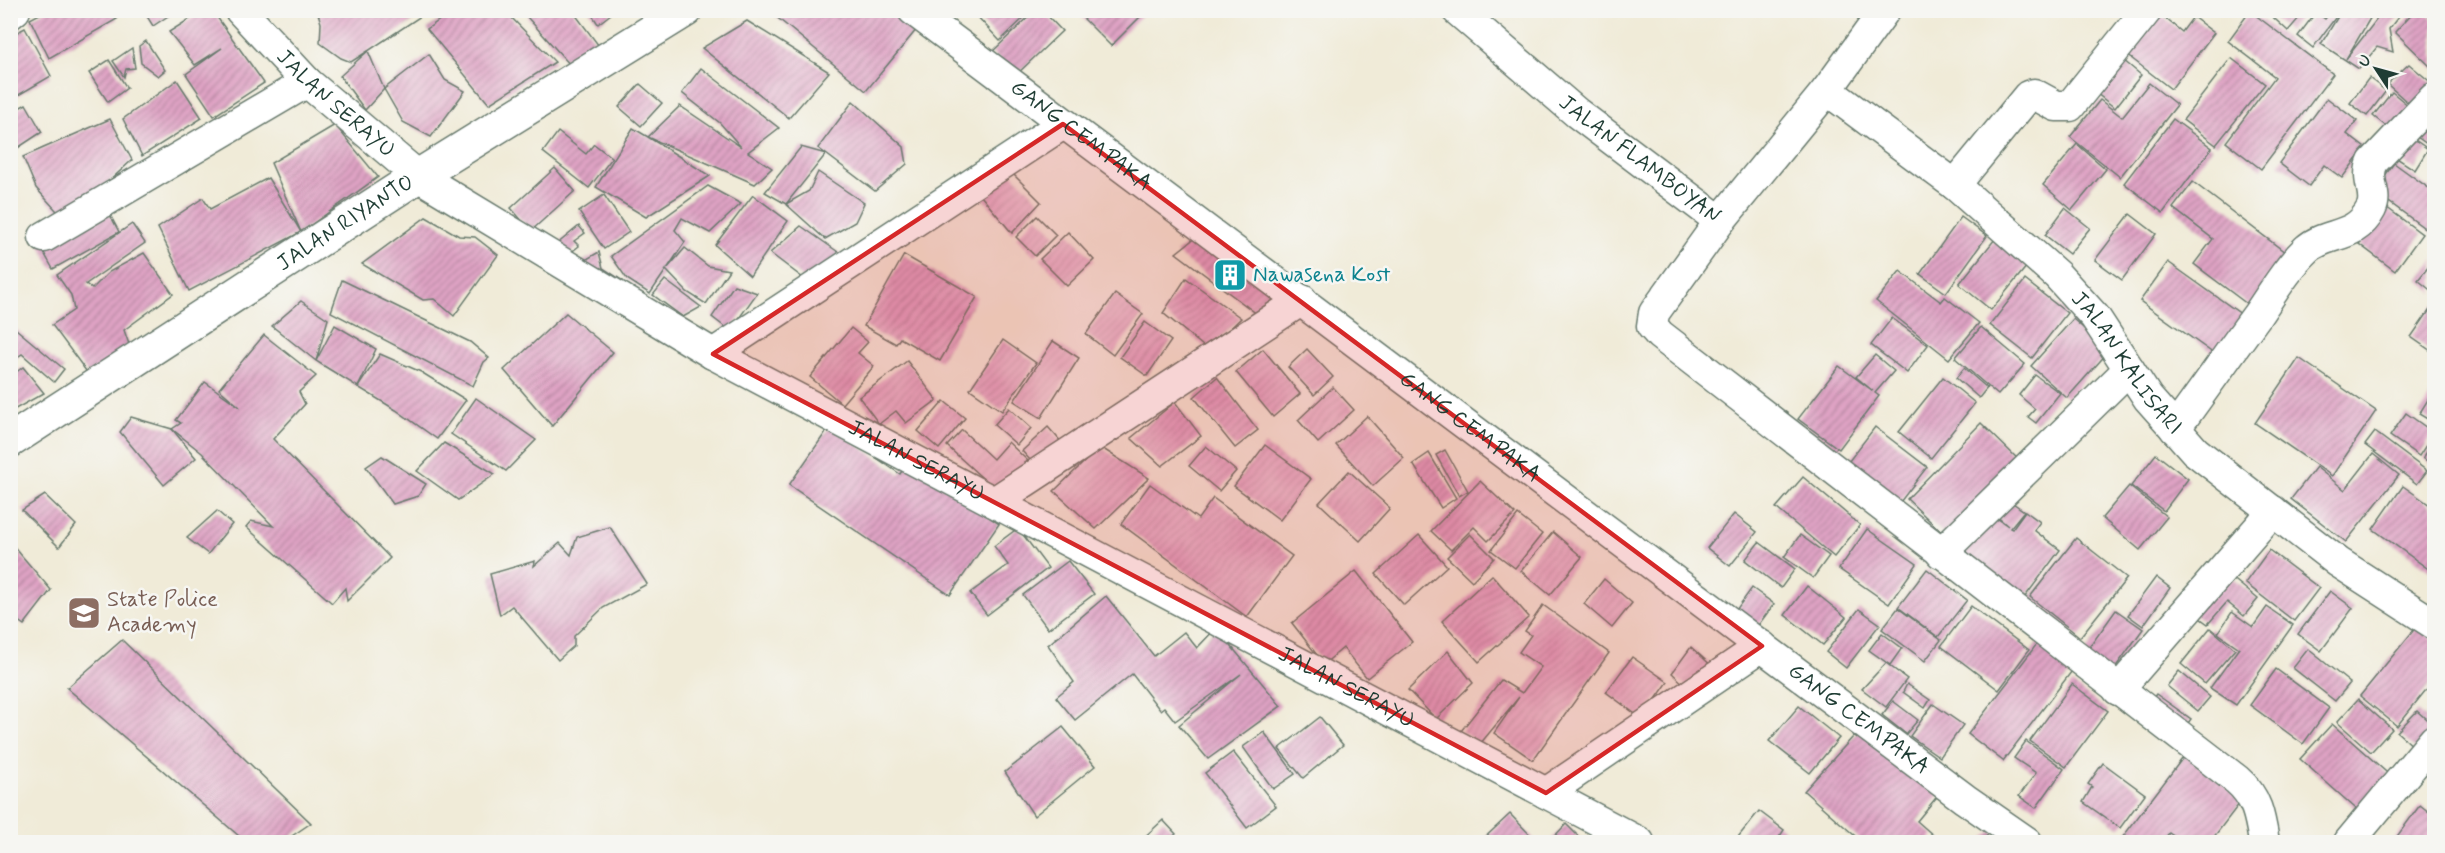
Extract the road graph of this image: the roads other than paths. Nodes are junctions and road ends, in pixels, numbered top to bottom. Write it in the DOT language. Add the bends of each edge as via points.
graph roads {
  1 [pos="15,10"];
  2 [pos="240,10"];
  3 [pos="686,10"];
  4 [pos="913,10"];
  5 [pos="1457,10"];
  6 [pos="1885,10"];
  7 [pos="2147,10"];
  8 [pos="10,14"];
  9 [pos="307,82"];
  10 [pos="1827,90"];
  11 [pos="2434,98"];
  12 [pos="1064,124"];
  13 [pos="418,176"];
  14 [pos="1955,185"];
  15 [pos="1720,221"];
  16 [pos="44,237"];
  17 [pos="1302,300"];
  18 [pos="713,354"];
  19 [pos="2129,369"];
  20 [pos="2175,429"];
  21 [pos="10,441"];
  22 [pos="994,502"];
  23 [pos="2272,511"];
  24 [pos="1941,554"];
  25 [pos="2434,624"];
  26 [pos="1762,646"];
  27 [pos="2118,690"];
  28 [pos="2434,740"];
  29 [pos="1546,793"];
  30 [pos="1640,843"];
  31 [pos="2027,843"];
  32 [pos="2264,843"];
  33 [pos="2349,843"];
  1 -- 8 [label="street"];
  2 -- 9 [label="street, JALAN SERAYU"];
  3 -- 13 [label="street, JALAN RIYANTO"];
  4 -- 12 [label="street, GANG CEMPAKA"];
  5 -- 15 [label="street, JALAN FLAMBOYAN" via="1577,113"];
  6 -- 10 [label="street, JALAN FLAMBOYAN"];
  7 -- 14 [label="street" via="2070,106 2056,106 2034,94 2028,96"];
  9 -- 13 [label="street, JALAN SERAYU"];
  9 -- 16 [label="street"];
  10 -- 14 [label="street, JALAN KALISARI"];
  10 -- 15 [label="street, JALAN FLAMBOYAN"];
  11 -- 20 [label="street" via="2373,162 2368,172 2374,195 2364,220 2336,237 2320,240 2293,264"];
  12 -- 17 [label="street, GANG CEMPAKA"];
  12 -- 18 [label="street"];
  13 -- 18 [label="street, JALAN SERAYU"];
  13 -- 21 [label="street, JALAN RIYANTO"];
  14 -- 19 [label="street, JALAN KALISARI" via="2057,275 2095,317"];
  15 -- 24 [label="street" via="1654,313 1652,326"];
  17 -- 22 [label="street"];
  17 -- 26 [label="street, GANG CEMPAKA"];
  18 -- 22 [label="street, JALAN SERAYU"];
  19 -- 20 [label="street, JALAN KALISARI"];
  19 -- 24 [label="street"];
  20 -- 23 [label="street, JALAN KALISARI" via="2195,451"];
  22 -- 29 [label="street, JALAN SERAYU"];
  23 -- 25 [label="street, JALAN KALISARI" via="2338,562"];
  23 -- 27 [label="street"];
  24 -- 27 [label="street"];
  26 -- 29 [label="street"];
  26 -- 31 [label="street, GANG CEMPAKA"];
  27 -- 32 [label="street" via="2250,791"];
  28 -- 33 [label="street"];
  29 -- 30 [label="street, JALAN SERAYU"];
}
